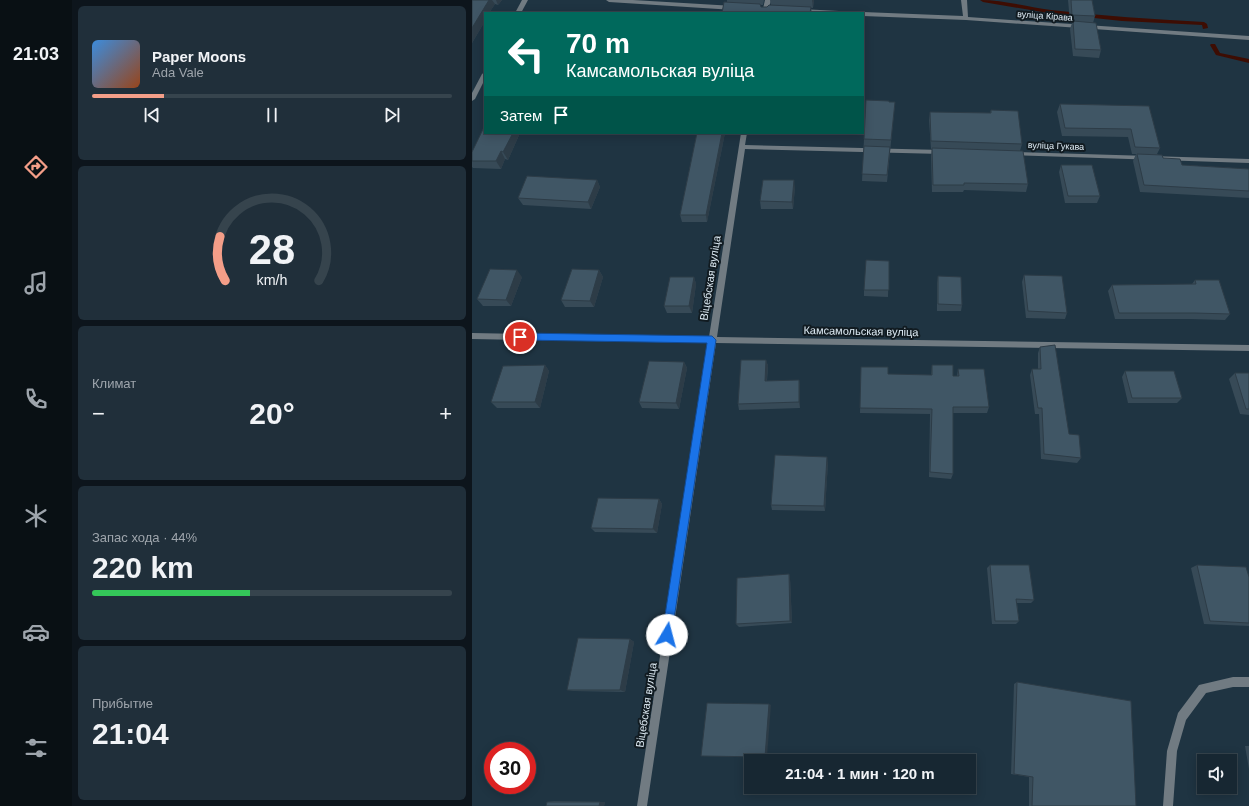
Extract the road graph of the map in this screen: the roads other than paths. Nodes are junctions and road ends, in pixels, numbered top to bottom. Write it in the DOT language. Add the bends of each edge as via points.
graph roads {
  1 [pos="525,0"];
  2 [pos="609,0"];
  3 [pos="768,0"];
  4 [pos="964,0"];
  5 [pos="742,8"];
  6 [pos="758,9"];
  7 [pos="773,10"];
  8 [pos="765,11"];
  9 [pos="795,11"];
  10 [pos="519,12"];
  11 [pos="817,12"];
  12 [pos="864,14"];
  13 [pos="966,18"];
  14 [pos="1249,38"];
  15 [pos="484,76"];
  16 [pos="472,98"];
  17 [pos="744,134"];
  18 [pos="742,147"];
  19 [pos="948,153"];
  20 [pos="1003,154"];
  21 [pos="1249,161"];
  22 [pos="472,336"];
  23 [pos="712,340"];
  24 [pos="1249,348"];
  25 [pos="1249,682"];
  26 [pos="642,806"];
  27 [pos="1168,806"];
  1 -- 10 [label="street"];
  2 -- 5 [label="street"];
  3 -- 8 [label="street"];
  4 -- 13 [label="street"];
  6 -- 8 [label="street"];
  7 -- 8 [label="street"];
  9 -- 11 [label="street"];
  12 -- 13 [label="street, вуліца Кірава"];
  13 -- 14 [label="street, вуліца Кірава"];
  15 -- 16 [label="street"];
  17 -- 18 [label="street, Віцебская вуліца"];
  18 -- 19 [label="street"];
  18 -- 23 [label="street, Віцебская вуліца"];
  20 -- 21 [label="street, вуліца Гукава"];
  22 -- 23 [label="street, Камсамольская вуліца"];
  23 -- 24 [label="street, Камсамольская вуліца"];
  23 -- 26 [label="street, Віцебская вуліца"];
  25 -- 27 [label="street" via="1234,682 1203,689 1182,717 1172,752"];
}
